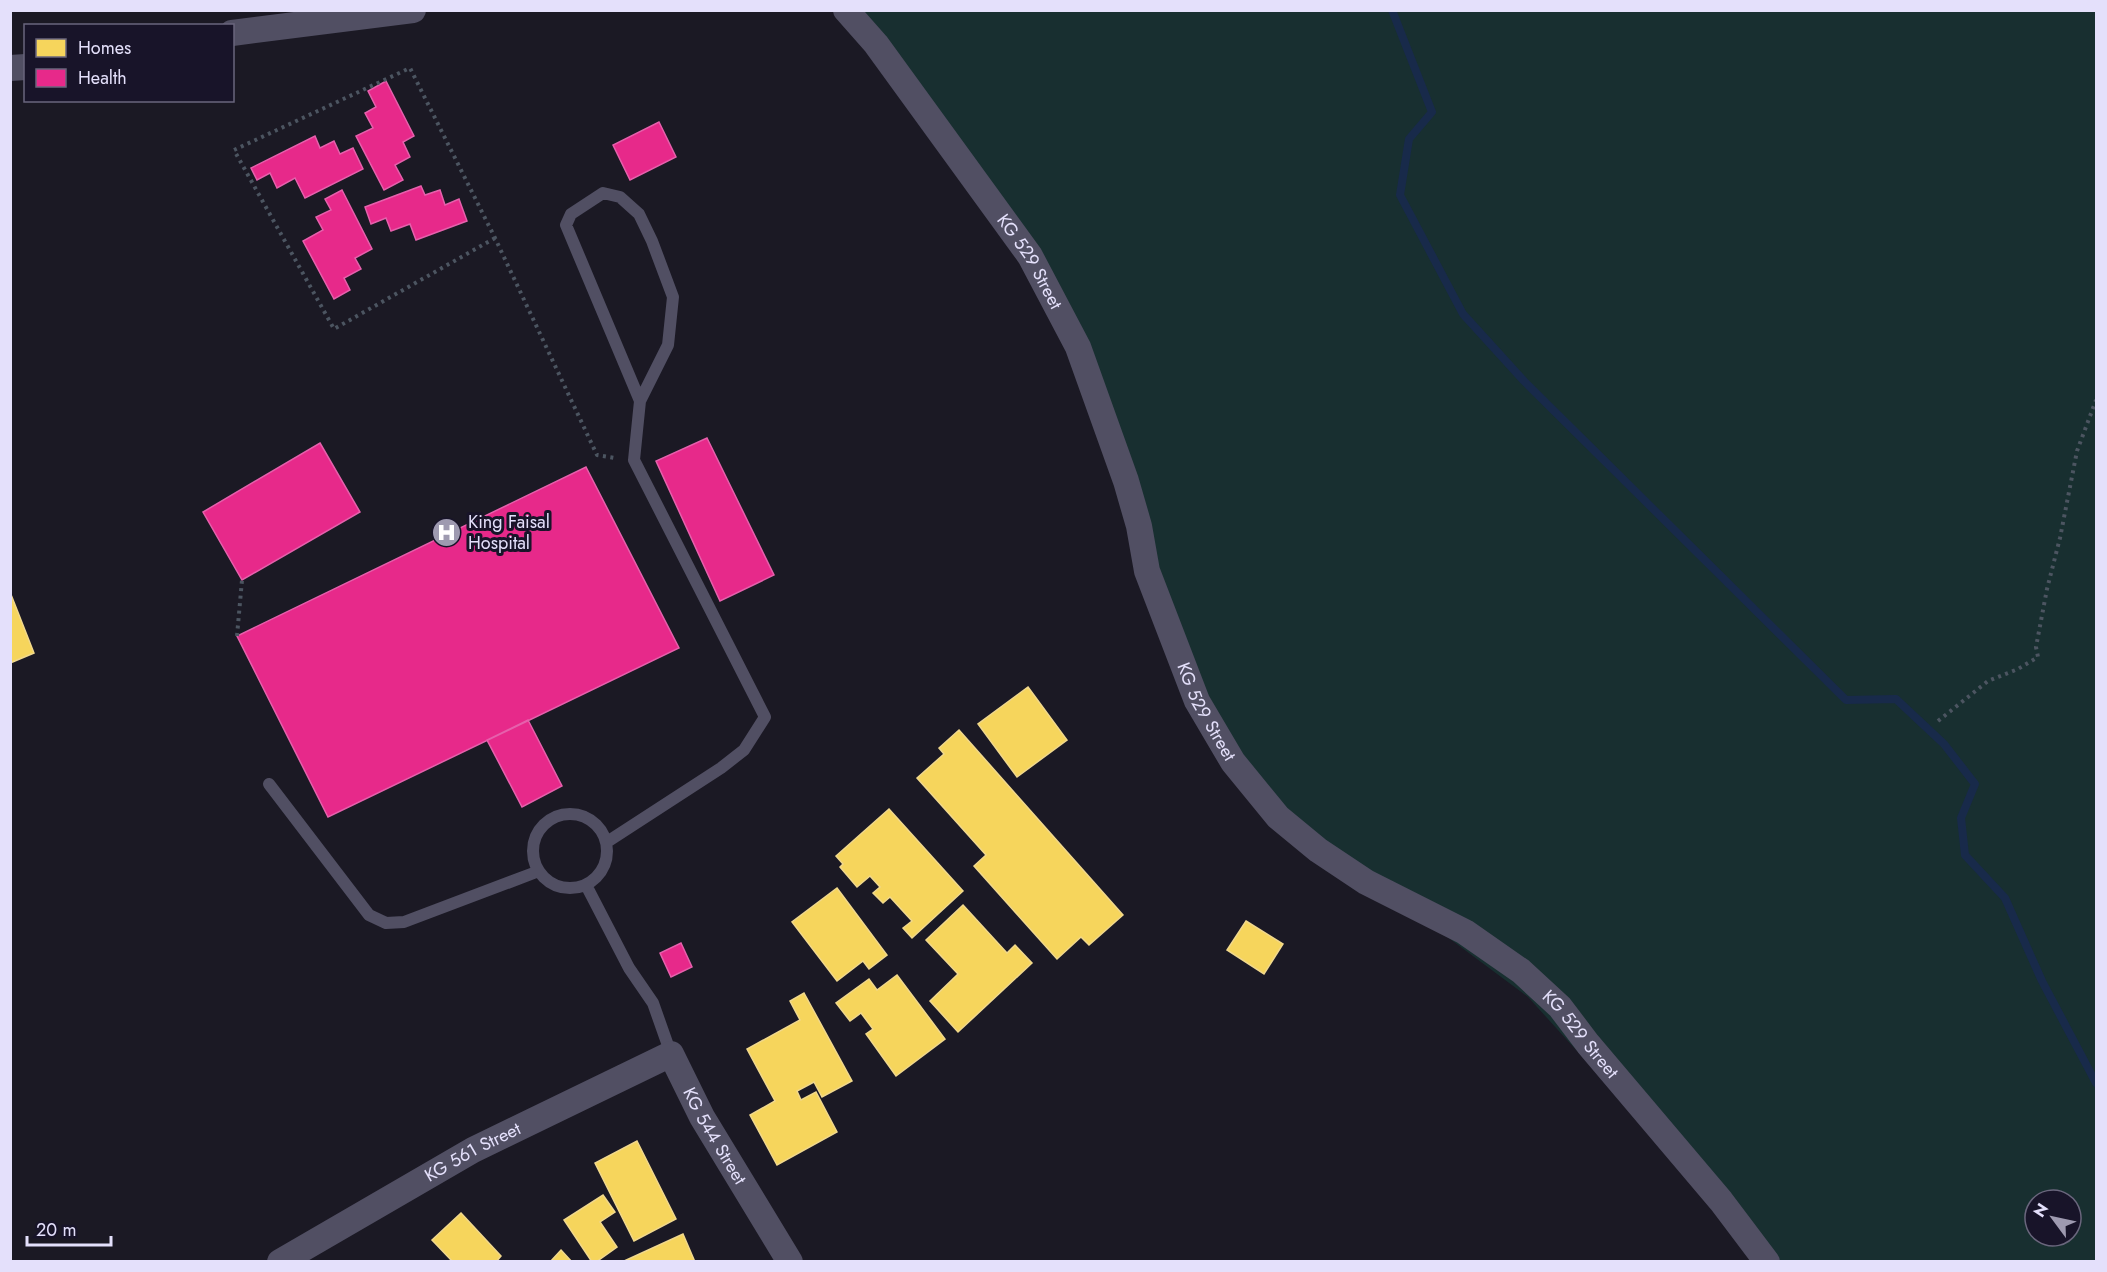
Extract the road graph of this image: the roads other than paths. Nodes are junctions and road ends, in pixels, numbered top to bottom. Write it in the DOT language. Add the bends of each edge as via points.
graph roads {
  1 [pos="413,10"];
  2 [pos="846,10"];
  3 [pos="234,33"];
  4 [pos="640,401"];
  5 [pos="269,784"];
  6 [pos="607,842"];
  7 [pos="539,871"];
  8 [pos="586,885"];
  9 [pos="671,1054"];
  10 [pos="280,1262"];
  11 [pos="790,1262"];
  12 [pos="1767,1262"];
  1 -- 3 [label="street"];
  2 -- 12 [label="street, KG 529 Street" via="876,44 1030,256 1078,347 1139,526 1147,571 1197,701 1233,762 1278,817 1318,850 1366,882 1465,932 1529,978 1560,1007"];
  4 -- 4 [label="lane" via="668,345 673,297 639,214 620,196 603,193 571,213 566,225"];
  4 -- 6 [label="lane" via="634,460 765,717 744,750"];
  5 -- 7 [label="lane" via="369,915 386,923 404,922"];
  6 -- 7 [label="lane" via="593,821 575,814 557,816 546,822 534,842 533,854"];
  6 -- 8 [label="lane" via="605,867"];
  7 -- 8 [label="lane" via="552,884 563,888"];
  8 -- 9 [label="lane, KG 544 Street" via="629,968 653,1003"];
  9 -- 10 [label="street, KG 561 Street" via="473,1150"];
  9 -- 11 [label="street, KG 544 Street" via="702,1116"];
}
